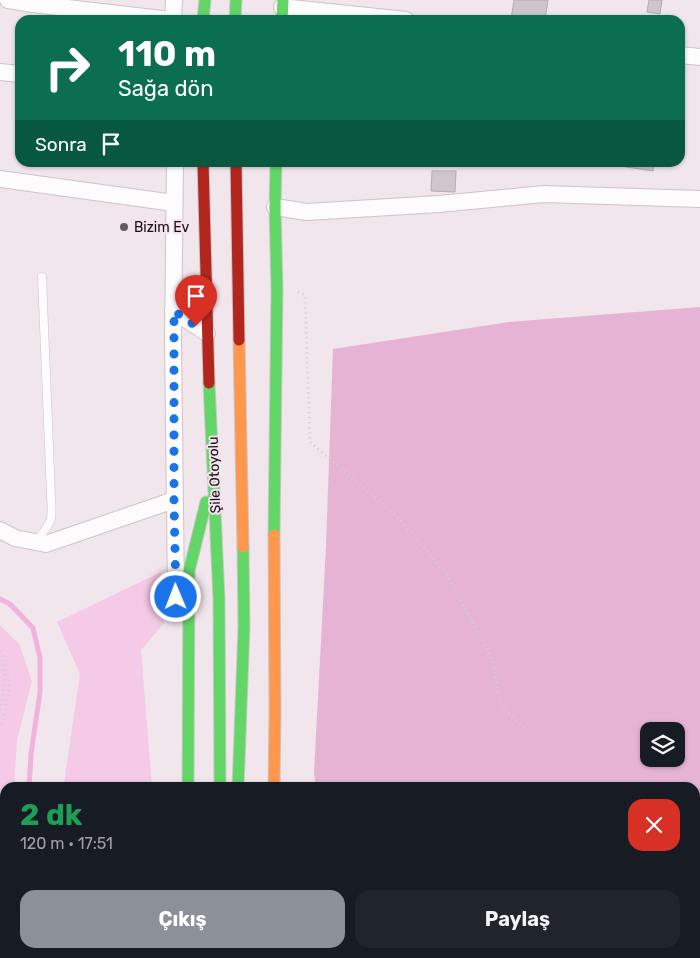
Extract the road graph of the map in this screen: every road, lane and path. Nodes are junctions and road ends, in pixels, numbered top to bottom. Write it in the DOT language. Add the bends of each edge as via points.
graph roads {
  1 [pos="8,0"];
  2 [pos="174,0"];
  3 [pos="205,0"];
  4 [pos="236,0"];
  5 [pos="282,9"];
  6 [pos="129,15"];
  7 [pos="172,15"];
  8 [pos="204,15"];
  9 [pos="235,15"];
  10 [pos="350,15"];
  11 [pos="685,56"];
  12 [pos="700,57"];
  13 [pos="0,72"];
  14 [pos="15,74"];
  15 [pos="175,167"];
  16 [pos="203,167"];
  17 [pos="236,167"];
  18 [pos="276,167"];
  19 [pos="0,179"];
  20 [pos="700,199"];
  21 [pos="174,203"];
  22 [pos="275,207"];
  23 [pos="42,277"];
  24 [pos="277,283"];
  25 [pos="174,311"];
  26 [pos="208,333"];
  27 [pos="214,471"];
  28 [pos="174,500"];
  29 [pos="0,530"];
  30 [pos="35,542"];
  31 [pos="176,597"];
  32 [pos="0,651"];
  33 [pos="0,660"];
  34 [pos="0,710"];
  35 [pos="275,713"];
  36 [pos="0,729"];
  37 [pos="526,729"];
  38 [pos="263,769"];
  39 [pos="188,782"];
  40 [pos="220,782"];
  41 [pos="238,782"];
  42 [pos="274,782"];
  1 -- 6 [label="street"];
  2 -- 7 [label="street"];
  3 -- 8 [label="main road"];
  4 -- 9 [label="main road"];
  5 -- 10 [label="street"];
  11 -- 12 [label="street"];
  13 -- 14 [label="street"];
  15 -- 21 [label="street"];
  16 -- 26 [label="main road, Şile Otoyolu"];
  17 -- 41 [label="main road, Şile Otoyolu" via="244,627"];
  18 -- 22 [label="main road"];
  19 -- 21 [label="street"];
  20 -- 22 [label="street" via="544,194 307,212"];
  21 -- 25 [label="street"];
  22 -- 24 [label="main road"];
  23 -- 30 [label="lane" via="52,515 50,524"];
  24 -- 35 [label="main road"];
  24 -- 37 [label="path" via="305,295 310,442 397,516 448,576 493,660 499,701"];
  25 -- 26 [label="street"];
  25 -- 28 [label="street"];
  26 -- 27 [label="main road, Şile Otoyolu"];
  27 -- 39 [label="main road" via="189,571"];
  27 -- 40 [label="main road, Şile Otoyolu" via="219,599"];
  28 -- 30 [label="street" via="46,544"];
  28 -- 31 [label="street"];
  29 -- 30 [label="street" via="15,538"];
  32 -- 36 [label="path" via="9,678"];
  33 -- 34 [label="path" via="5,681"];
  35 -- 38 [label="main road"];
  35 -- 42 [label="main road"];
}
